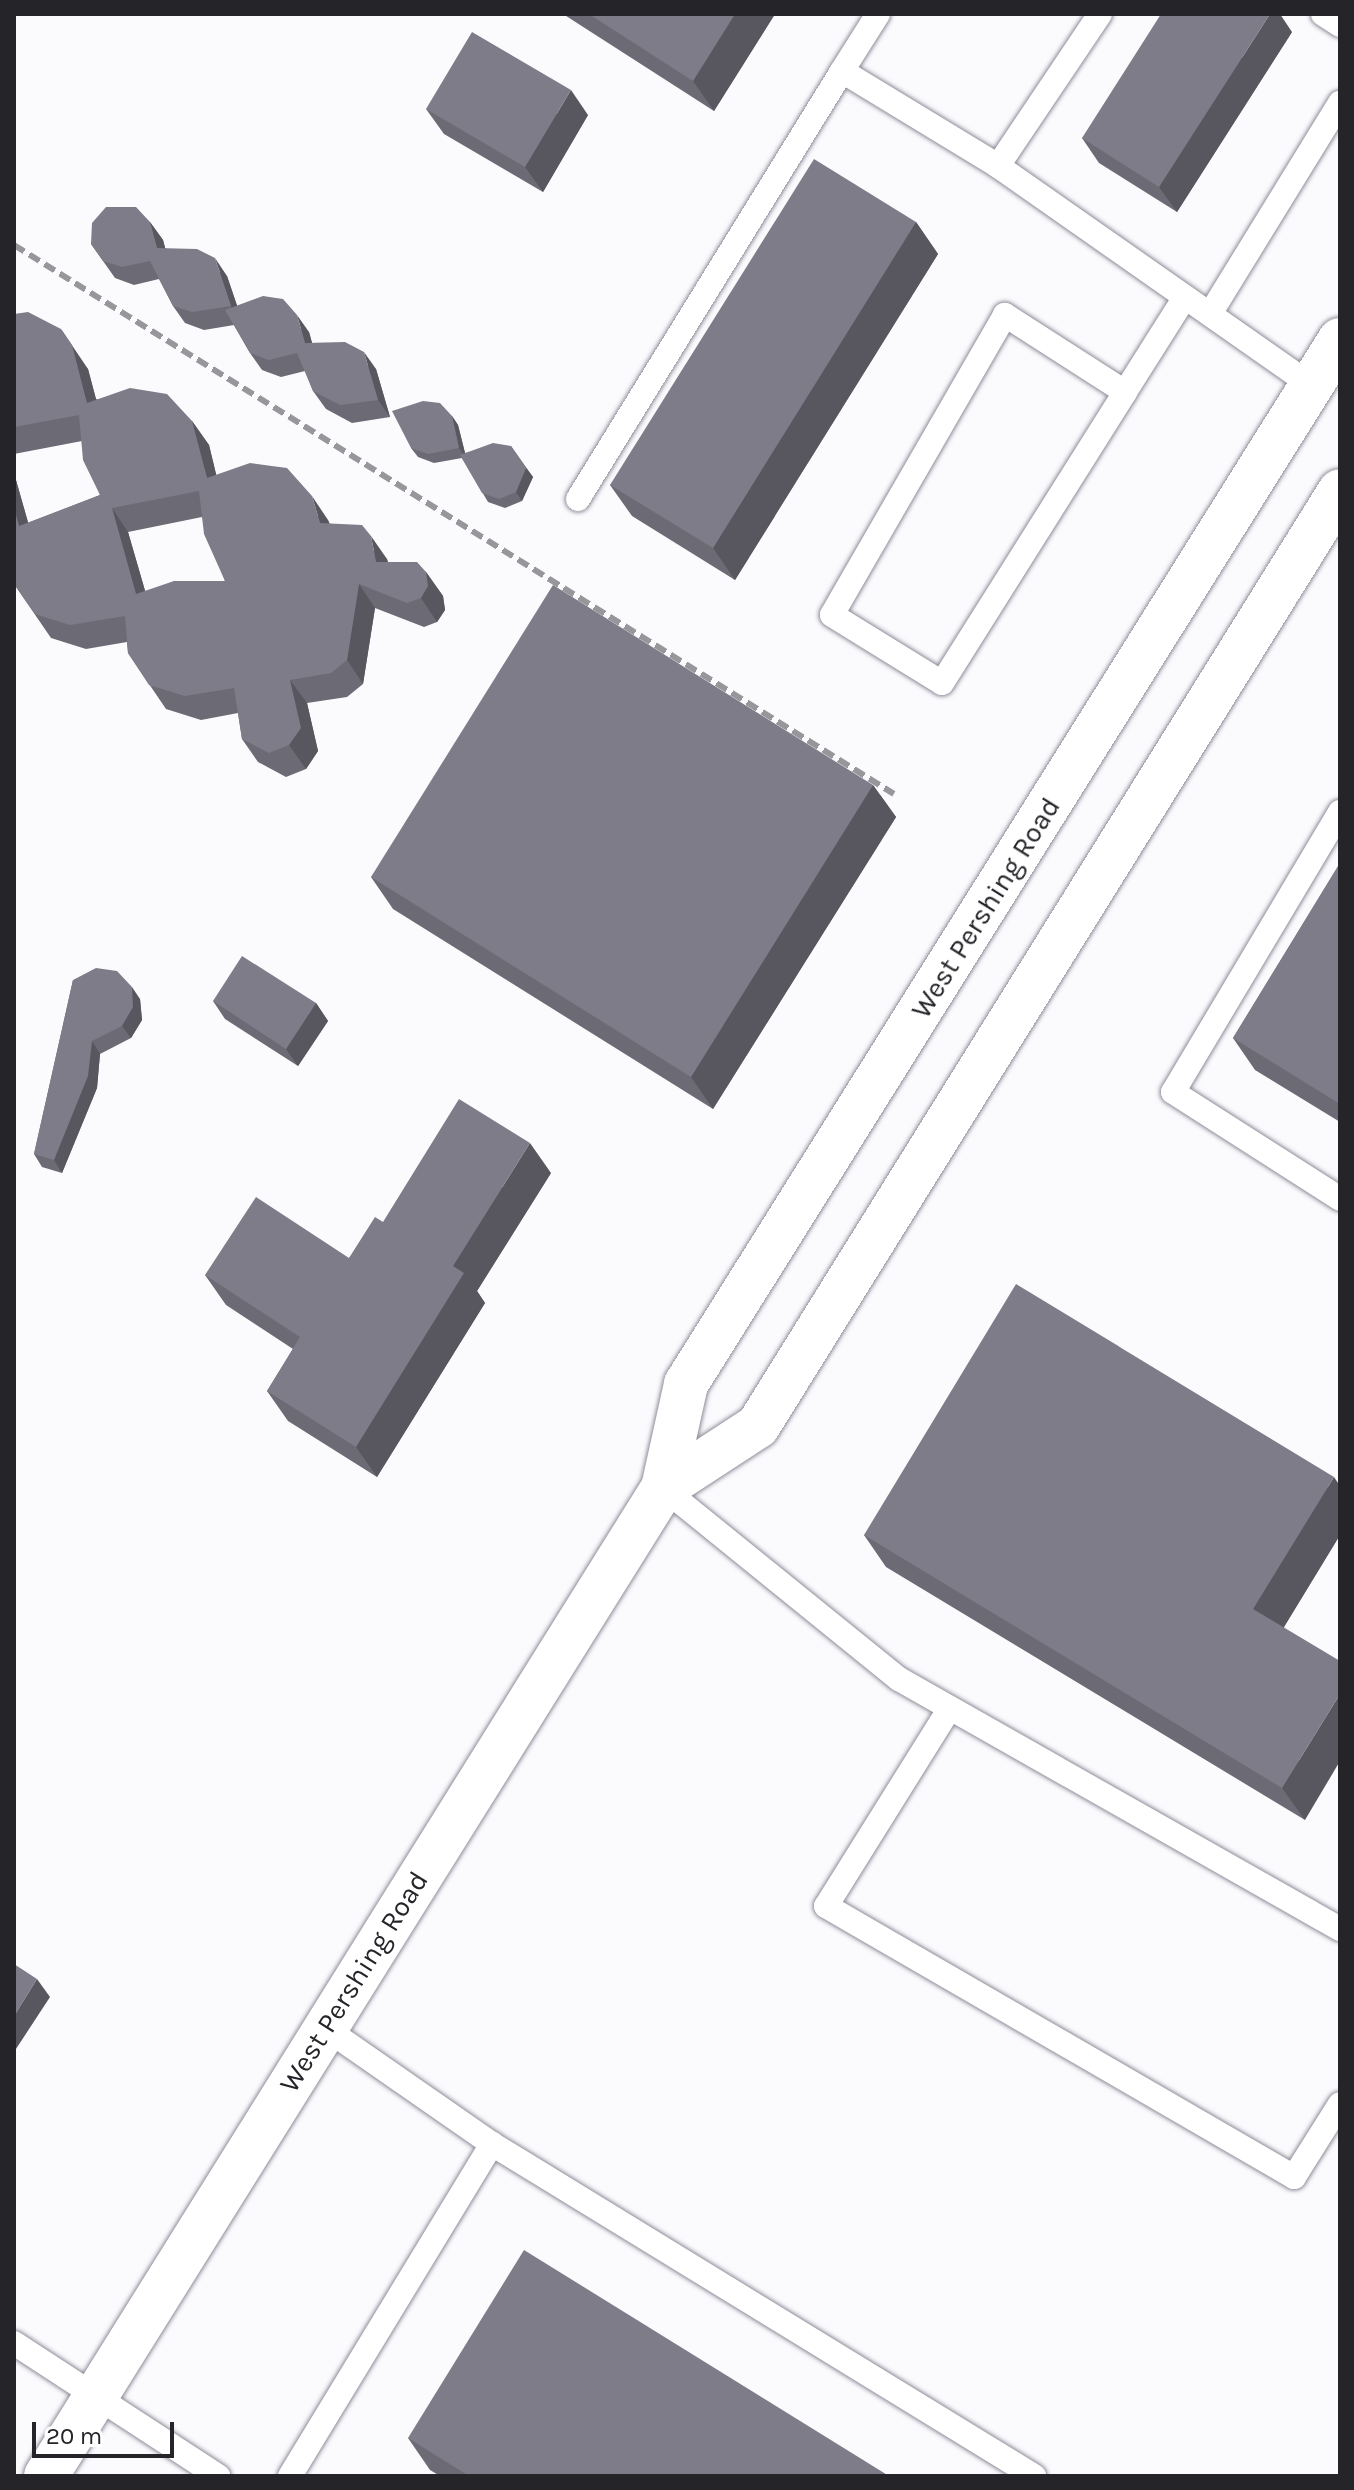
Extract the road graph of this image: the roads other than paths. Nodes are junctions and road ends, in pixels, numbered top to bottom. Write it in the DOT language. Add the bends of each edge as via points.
graph roads {
  1 [pos="878,14"];
  2 [pos="1100,14"];
  3 [pos="1323,14"];
  4 [pos="1340,25"];
  5 [pos="842,71"];
  6 [pos="1340,103"];
  7 [pos="998,166"];
  8 [pos="1185,297"];
  9 [pos="1210,314"];
  10 [pos="1340,340"];
  11 [pos="1125,392"];
  12 [pos="1326,395"];
  13 [pos="1340,491"];
  14 [pos="578,499"];
  15 [pos="1340,812"];
  16 [pos="1340,1199"];
  17 [pos="663,1488"];
  18 [pos="948,1711"];
  19 [pos="1340,1929"];
  20 [pos="325,2028"];
  21 [pos="1340,2104"];
  22 [pos="492,2144"];
  23 [pos="14,2343"];
  24 [pos="97,2394"];
  25 [pos="46,2476"];
  26 [pos="218,2476"];
  27 [pos="290,2476"];
  28 [pos="1034,2476"];
  1 -- 5 [label="lane"];
  2 -- 7 [label="lane"];
  3 -- 4 [label="lane"];
  5 -- 7 [label="lane"];
  5 -- 14 [label="lane"];
  6 -- 9 [label="lane"];
  7 -- 8 [label="lane"];
  8 -- 9 [label="lane"];
  8 -- 11 [label="lane"];
  9 -- 12 [label="lane"];
  10 -- 12 [label="main road, West Pershing Road"];
  11 -- 11 [label="lane" via="942,683 832,615 1005,315"];
  12 -- 17 [label="main road, West Pershing Road" via="686,1384"];
  13 -- 17 [label="main road, West Pershing Road" via="758,1426"];
  15 -- 16 [label="lane" via="1173,1092"];
  17 -- 18 [label="lane" via="899,1679"];
  17 -- 20 [label="main road, West Pershing Road"];
  18 -- 19 [label="lane"];
  18 -- 21 [label="lane" via="826,1906 1294,2177"];
  20 -- 22 [label="lane"];
  20 -- 24 [label="main road, West Pershing Road"];
  22 -- 27 [label="lane"];
  22 -- 28 [label="lane"];
  23 -- 24 [label="lane"];
  24 -- 25 [label="main road, West Pershing Road"];
  24 -- 26 [label="lane"];
}
